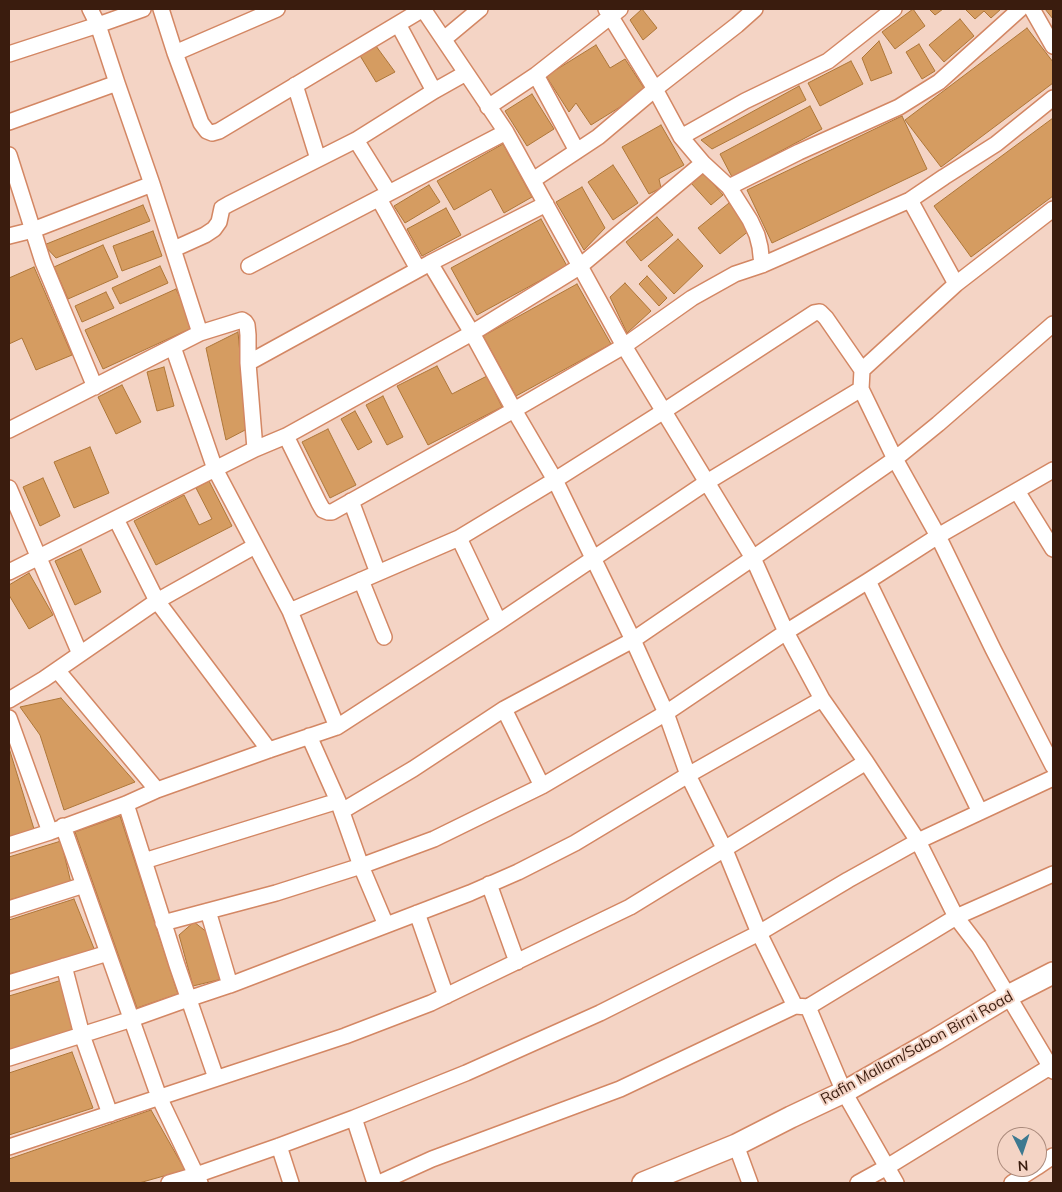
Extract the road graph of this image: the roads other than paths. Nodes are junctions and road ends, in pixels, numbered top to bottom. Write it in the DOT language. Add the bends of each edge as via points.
graph roads {
  1 [pos="90,9"];
  2 [pos="143,9"];
  3 [pos="160,9"];
  4 [pos="277,9"];
  5 [pos="423,9"];
  6 [pos="480,9"];
  7 [pos="755,9"];
  8 [pos="1020,9"];
  9 [pos="1032,9"];
  10 [pos="891,10"];
  11 [pos="612,12"];
  12 [pos="398,24"];
  13 [pos="98,26"];
  14 [pos="444,39"];
  15 [pos="1053,46"];
  16 [pos="175,53"];
  17 [pos="9,54"];
  18 [pos="466,73"];
  19 [pos="536,75"];
  20 [pos="117,83"];
  21 [pos="295,85"];
  22 [pos="655,89"];
  23 [pos="434,90"];
  24 [pos="1053,98"];
  25 [pos="488,107"];
  26 [pos="9,122"];
  27 [pos="506,132"];
  28 [pos="681,137"];
  29 [pos="356,140"];
  30 [pos="577,151"];
  31 [pos="9,155"];
  32 [pos="318,159"];
  33 [pos="703,163"];
  34 [pos="533,180"];
  35 [pos="152,184"];
  36 [pos="729,187"];
  37 [pos="384,196"];
  38 [pos="910,200"];
  39 [pos="546,204"];
  40 [pos="1053,209"];
  41 [pos="33,230"];
  42 [pos="9,236"];
  43 [pos="174,249"];
  44 [pos="762,265"];
  45 [pos="249,266"];
  46 [pos="424,266"];
  47 [pos="579,267"];
  48 [pos="956,284"];
  49 [pos="1053,324"];
  50 [pos="472,332"];
  51 [pos="200,333"];
  52 [pos="624,346"];
  53 [pos="174,347"];
  54 [pos="248,363"];
  55 [pos="862,370"];
  56 [pos="95,387"];
  57 [pos="860,389"];
  58 [pos="514,410"];
  59 [pos="664,411"];
  60 [pos="9,430"];
  61 [pos="286,436"];
  62 [pos="255,449"];
  63 [pos="895,459"];
  64 [pos="215,469"];
  65 [pos="1053,470"];
  66 [pos="555,480"];
  67 [pos="707,482"];
  68 [pos="9,488"];
  69 [pos="1017,491"];
  70 [pos="351,502"];
  71 [pos="116,519"];
  72 [pos="938,536"];
  73 [pos="459,538"];
  74 [pos="255,546"];
  75 [pos="1053,549"];
  76 [pos="38,558"];
  77 [pos="594,558"];
  78 [pos="753,558"];
  79 [pos="9,572"];
  80 [pos="378,573"];
  81 [pos="361,580"];
  82 [pos="868,581"];
  83 [pos="157,601"];
  84 [pos="290,611"];
  85 [pos="499,622"];
  86 [pos="786,632"];
  87 [pos="384,637"];
  88 [pos="633,640"];
  89 [pos="80,654"];
  90 [pos="57,670"];
  91 [pos="822,698"];
  92 [pos="9,700"];
  93 [pos="504,708"];
  94 [pos="666,713"];
  95 [pos="9,718"];
  96 [pos="337,727"];
  97 [pos="309,736"];
  98 [pos="269,750"];
  99 [pos="866,762"];
  100 [pos="1053,766"];
  101 [pos="688,775"];
  102 [pos="1053,778"];
  103 [pos="542,786"];
  104 [pos="158,790"];
  105 [pos="126,804"];
  106 [pos="340,806"];
  107 [pos="980,812"];
  108 [pos="56,829"];
  109 [pos="918,841"];
  110 [pos="9,845"];
  111 [pos="725,850"];
  112 [pos="144,861"];
  113 [pos="361,866"];
  114 [pos="1053,874"];
  115 [pos="489,884"];
  116 [pos="84,885"];
  117 [pos="9,909"];
  118 [pos="208,911"];
  119 [pos="417,913"];
  120 [pos="956,917"];
  121 [pos="163,923"];
  122 [pos="386,926"];
  123 [pos="759,933"];
  124 [pos="108,952"];
  125 [pos="517,962"];
  126 [pos="64,966"];
  127 [pos="1053,973"];
  128 [pos="9,983"];
  129 [pos="230,985"];
  130 [pos="446,996"];
  131 [pos="1008,996"];
  132 [pos="188,999"];
  133 [pos="802,1006"];
  134 [pos="132,1019"];
  135 [pos="82,1035"];
  136 [pos="9,1058"];
  137 [pos="1052,1068"];
  138 [pos="216,1078"];
  139 [pos="844,1092"];
  140 [pos="159,1097"];
  141 [pos="110,1114"];
  142 [pos="354,1118"];
  143 [pos="736,1145"];
  144 [pos="279,1146"];
  145 [pos="9,1147"];
  146 [pos="887,1167"];
  147 [pos="198,1179"];
  148 [pos="169,1183"];
  149 [pos="291,1183"];
  150 [pos="375,1183"];
  151 [pos="379,1183"];
  152 [pos="643,1183"];
  153 [pos="750,1183"];
  154 [pos="858,1183"];
  155 [pos="896,1183"];
  1 -- 13 [label="street"];
  2 -- 13 [label="street"];
  3 -- 16 [label="street"];
  4 -- 16 [label="street"];
  5 -- 12 [label="street"];
  5 -- 14 [label="street"];
  6 -- 14 [label="street"];
  7 -- 22 [label="street"];
  8 -- 36 [label="street" via="939,82 899,107"];
  9 -- 15 [label="street"];
  10 -- 28 [label="street" via="828,61"];
  11 -- 19 [label="street"];
  11 -- 22 [label="street"];
  12 -- 21 [label="street"];
  12 -- 23 [label="street"];
  13 -- 17 [label="street"];
  13 -- 20 [label="street"];
  14 -- 18 [label="street"];
  16 -- 21 [label="street" via="201,123 212,133"];
  18 -- 23 [label="street"];
  18 -- 25 [label="street"];
  19 -- 25 [label="street"];
  19 -- 30 [label="street"];
  20 -- 26 [label="street"];
  20 -- 35 [label="street"];
  21 -- 32 [label="street"];
  22 -- 28 [label="street"];
  22 -- 30 [label="street"];
  23 -- 29 [label="street"];
  24 -- 38 [label="street" via="996,144"];
  25 -- 27 [label="street"];
  27 -- 34 [label="street"];
  27 -- 37 [label="street"];
  28 -- 33 [label="street"];
  29 -- 32 [label="street"];
  29 -- 37 [label="street"];
  30 -- 34 [label="street"];
  31 -- 41 [label="street"];
  32 -- 43 [label="street" via="222,208 214,229"];
  33 -- 36 [label="street"];
  33 -- 47 [label="street"];
  34 -- 39 [label="street"];
  35 -- 41 [label="street"];
  35 -- 43 [label="street"];
  36 -- 44 [label="street" via="757,235"];
  37 -- 45 [label="street"];
  37 -- 46 [label="street"];
  38 -- 44 [label="street"];
  38 -- 48 [label="street"];
  39 -- 46 [label="street"];
  39 -- 47 [label="street"];
  40 -- 48 [label="street"];
  41 -- 42 [label="street"];
  41 -- 56 [label="street"];
  43 -- 51 [label="street"];
  44 -- 52 [label="street" via="735,274 692,298"];
  46 -- 50 [label="street"];
  46 -- 54 [label="street"];
  47 -- 50 [label="street"];
  47 -- 52 [label="street"];
  48 -- 55 [label="street"];
  49 -- 63 [label="street"];
  50 -- 58 [label="street"];
  50 -- 61 [label="street"];
  51 -- 53 [label="street"];
  51 -- 54 [label="street" via="242,320 248,335"];
  52 -- 58 [label="street"];
  52 -- 59 [label="street"];
  53 -- 56 [label="street"];
  53 -- 64 [label="street"];
  54 -- 62 [label="street"];
  55 -- 57 [label="street"];
  55 -- 59 [label="street" via="826,318 820,312 814,312"];
  56 -- 60 [label="street"];
  57 -- 63 [label="street"];
  57 -- 67 [label="street"];
  58 -- 66 [label="street"];
  58 -- 70 [label="street"];
  59 -- 66 [label="street"];
  59 -- 67 [label="street"];
  61 -- 62 [label="street"];
  61 -- 70 [label="street" via="323,510 332,512"];
  62 -- 64 [label="street"];
  63 -- 72 [label="street"];
  63 -- 78 [label="street"];
  64 -- 71 [label="street"];
  64 -- 74 [label="street"];
  65 -- 69 [label="street"];
  66 -- 73 [label="street"];
  66 -- 77 [label="street"];
  67 -- 77 [label="street"];
  67 -- 78 [label="street"];
  68 -- 76 [label="street"];
  69 -- 72 [label="street"];
  69 -- 75 [label="street"];
  70 -- 80 [label="street"];
  71 -- 76 [label="street"];
  71 -- 83 [label="street"];
  72 -- 82 [label="street"];
  72 -- 100 [label="street"];
  73 -- 80 [label="street"];
  73 -- 85 [label="street"];
  74 -- 83 [label="street"];
  74 -- 84 [label="street"];
  76 -- 79 [label="street"];
  76 -- 89 [label="street"];
  77 -- 85 [label="street"];
  77 -- 88 [label="street"];
  78 -- 86 [label="street"];
  78 -- 88 [label="street"];
  80 -- 81 [label="street"];
  81 -- 84 [label="street"];
  81 -- 87 [label="street"];
  82 -- 86 [label="street"];
  82 -- 107 [label="street"];
  83 -- 89 [label="street"];
  83 -- 98 [label="street"];
  84 -- 96 [label="street"];
  85 -- 96 [label="street"];
  86 -- 91 [label="street"];
  86 -- 94 [label="street"];
  88 -- 93 [label="street"];
  88 -- 94 [label="street"];
  89 -- 90 [label="street"];
  90 -- 92 [label="street"];
  90 -- 104 [label="street"];
  91 -- 99 [label="street"];
  91 -- 101 [label="street"];
  93 -- 103 [label="street"];
  93 -- 106 [label="street" via="413,769"];
  94 -- 101 [label="street"];
  94 -- 103 [label="street"];
  95 -- 108 [label="street"];
  96 -- 97 [label="street"];
  97 -- 98 [label="street"];
  97 -- 106 [label="street"];
  98 -- 104 [label="street"];
  99 -- 109 [label="street"];
  99 -- 111 [label="street"];
  101 -- 111 [label="street"];
  101 -- 115 [label="street" via="575,843"];
  102 -- 107 [label="street"];
  103 -- 113 [label="street" via="434,839"];
  104 -- 105 [label="street"];
  105 -- 108 [label="street"];
  105 -- 112 [label="street"];
  106 -- 112 [label="street"];
  106 -- 113 [label="street"];
  107 -- 109 [label="street"];
  108 -- 110 [label="street"];
  108 -- 116 [label="street"];
  109 -- 120 [label="street"];
  109 -- 123 [label="street"];
  111 -- 123 [label="street"];
  111 -- 125 [label="street" via="630,908"];
  112 -- 121 [label="street"];
  113 -- 118 [label="street"];
  113 -- 122 [label="street"];
  114 -- 120 [label="street"];
  115 -- 119 [label="street"];
  115 -- 125 [label="street"];
  116 -- 117 [label="street"];
  116 -- 124 [label="street"];
  118 -- 121 [label="street"];
  118 -- 129 [label="street"];
  119 -- 122 [label="street"];
  119 -- 130 [label="street"];
  120 -- 131 [label="street" via="979,947"];
  120 -- 133 [label="street"];
  121 -- 132 [label="street"];
  122 -- 129 [label="street"];
  123 -- 133 [label="street"];
  123 -- 142 [label="street" via="600,1013 466,1073"];
  124 -- 126 [label="street"];
  124 -- 134 [label="street"];
  125 -- 130 [label="street"];
  126 -- 128 [label="street"];
  126 -- 135 [label="street"];
  127 -- 131 [label="street, Rafin Mallam/Sabon Birni Road"];
  129 -- 132 [label="street"];
  130 -- 138 [label="street" via="374,1026"];
  131 -- 137 [label="street"];
  131 -- 139 [label="street, Rafin Mallam/Sabon Birni Road"];
  132 -- 134 [label="street"];
  132 -- 138 [label="street"];
  133 -- 139 [label="street"];
  133 -- 151 [label="street" via="620,1089 432,1159"];
  134 -- 135 [label="street"];
  134 -- 140 [label="street"];
  135 -- 136 [label="street"];
  135 -- 141 [label="street"];
  137 -- 146 [label="street"];
  138 -- 140 [label="street"];
  139 -- 143 [label="street, Rafin Mallam/Sabon Birni Road"];
  139 -- 146 [label="street"];
  140 -- 141 [label="street"];
  140 -- 147 [label="street"];
  141 -- 145 [label="street"];
  142 -- 144 [label="street"];
  142 -- 150 [label="street"];
  143 -- 152 [label="street, Rafin Mallam/Sabon Birni Road"];
  143 -- 153 [label="street"];
  144 -- 147 [label="street"];
  144 -- 149 [label="street"];
  146 -- 154 [label="street"];
  146 -- 155 [label="street"];
  147 -- 148 [label="street"];
}
